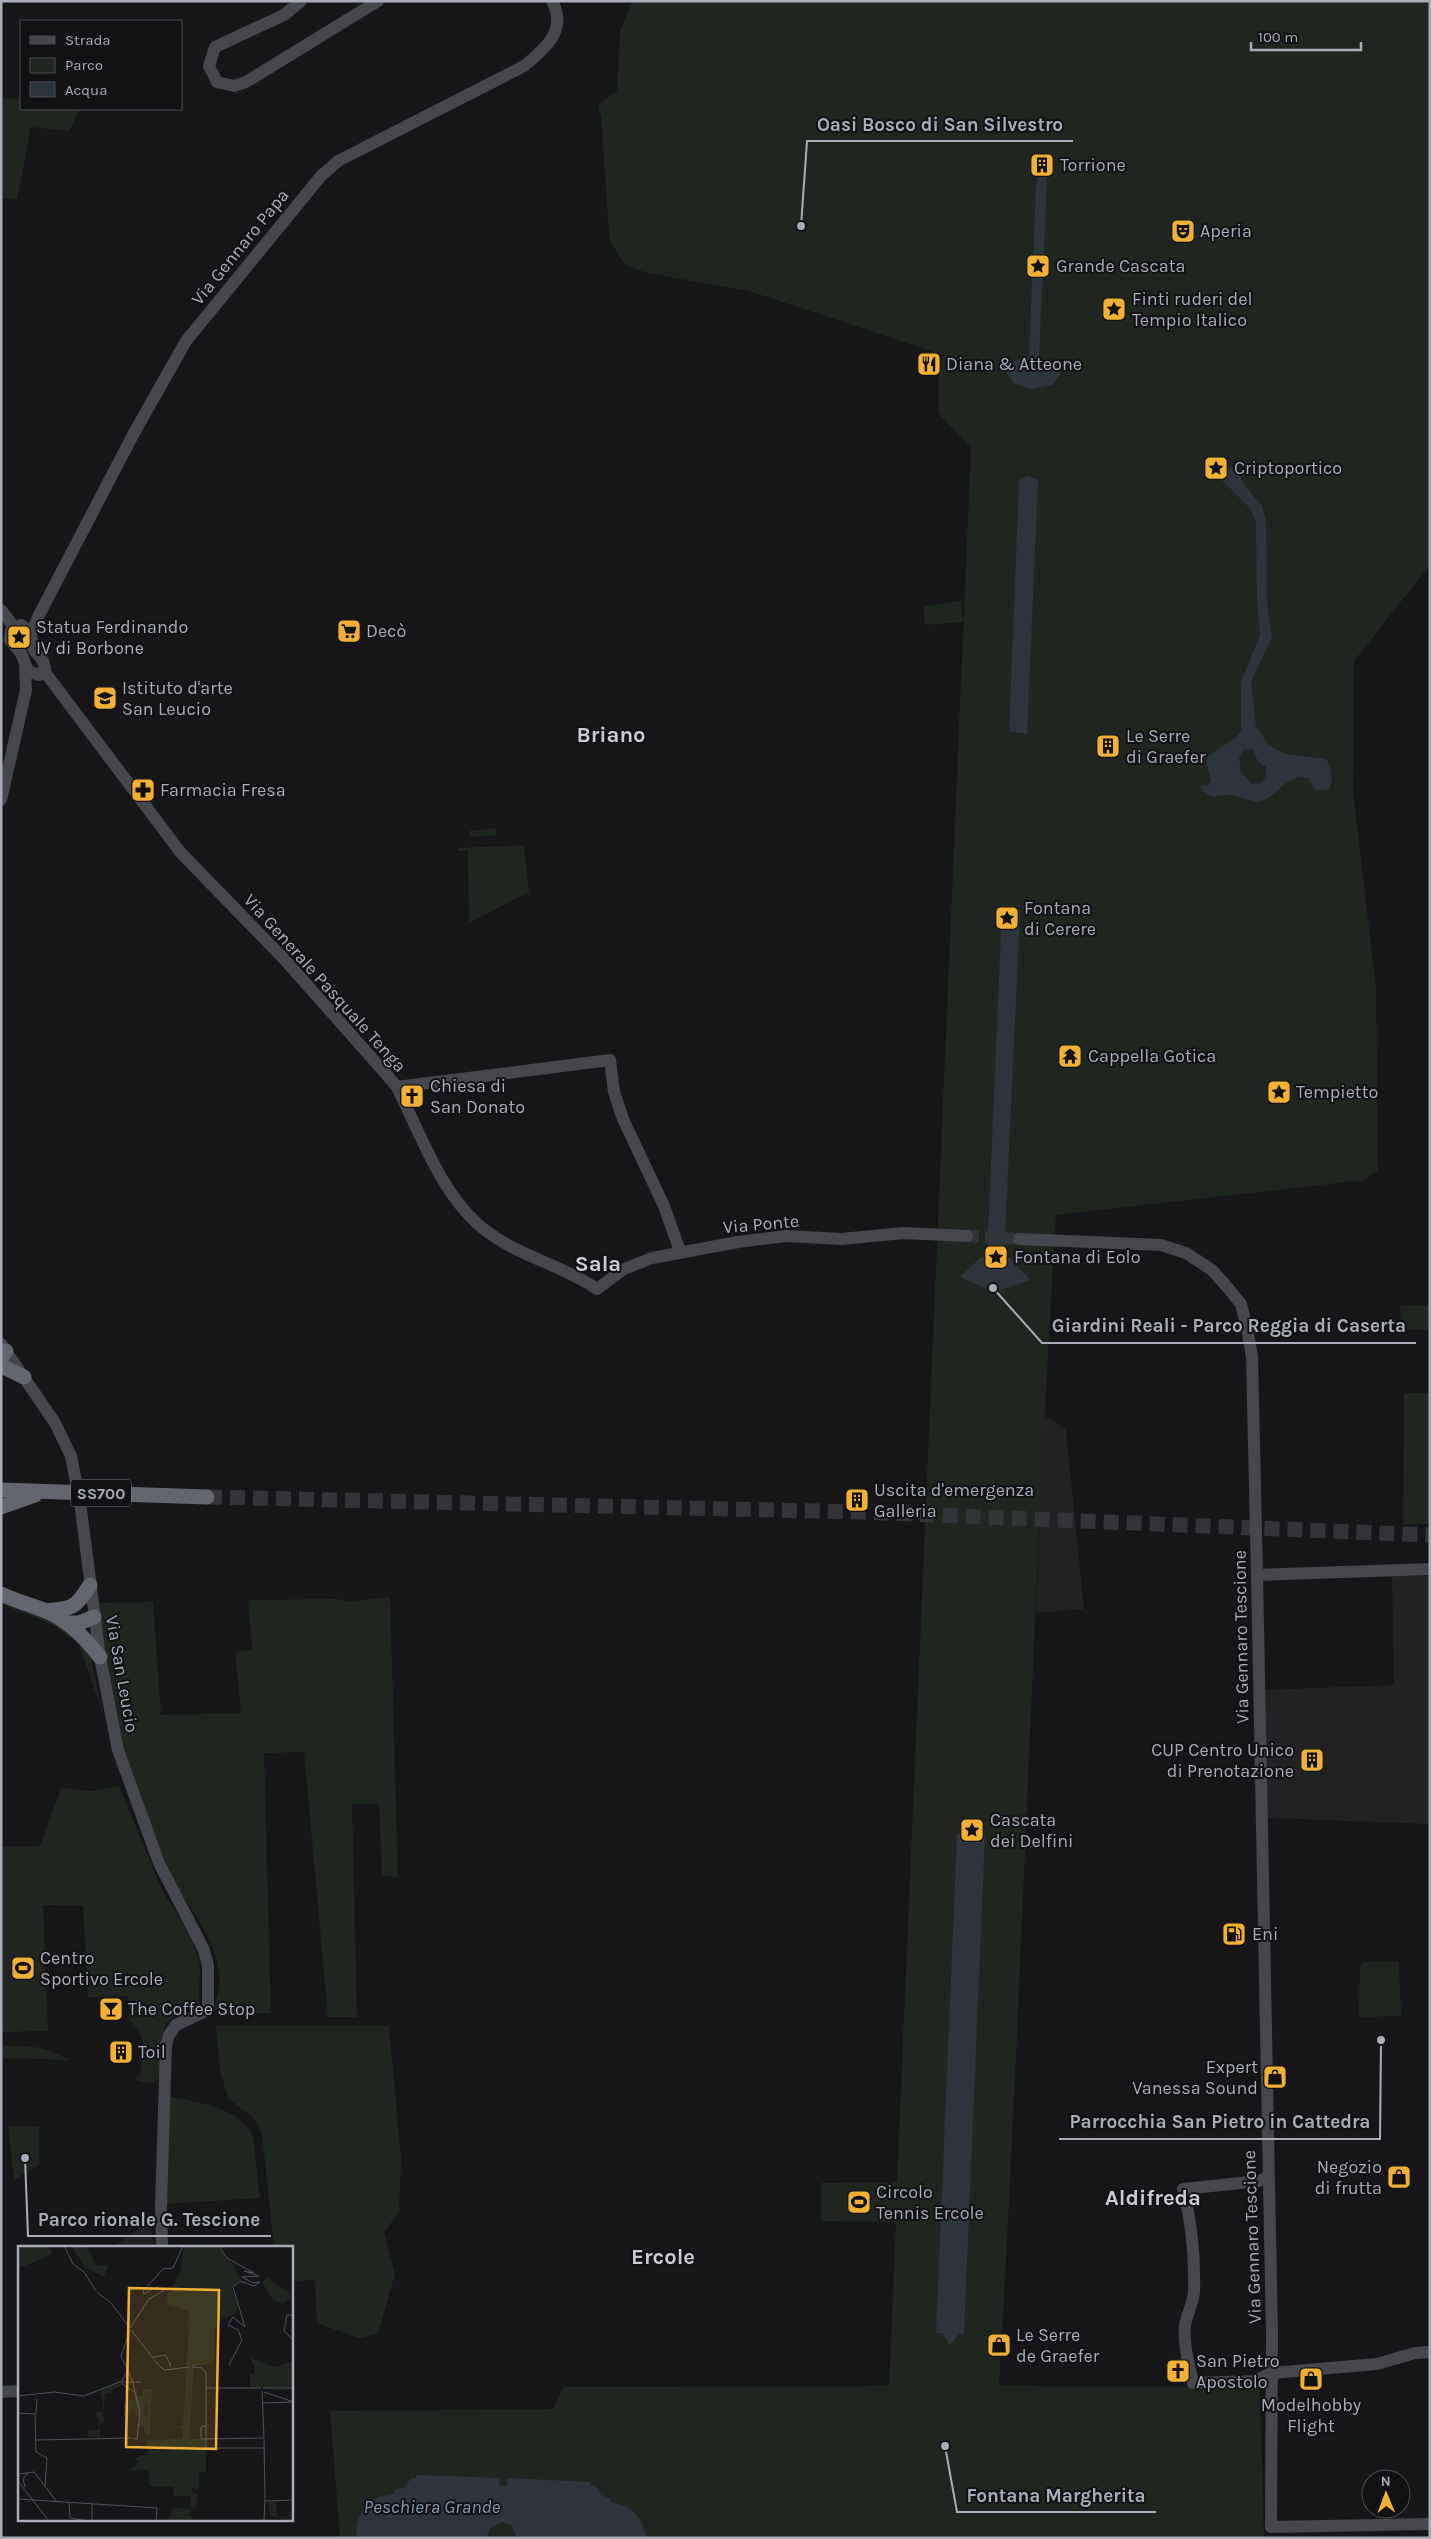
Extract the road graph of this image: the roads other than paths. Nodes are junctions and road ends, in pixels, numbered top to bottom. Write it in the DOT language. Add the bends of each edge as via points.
graph roads {
  1 [pos="301,1"];
  2 [pos="378,1"];
  3 [pos="552,1"];
  4 [pos="1,610"];
  5 [pos="39,615"];
  6 [pos="17,626"];
  7 [pos="32,634"];
  8 [pos="35,672"];
  9 [pos="1,800"];
  10 [pos="397,1088"];
  11 [pos="967,1236"];
  12 [pos="1019,1239"];
  13 [pos="680,1251"];
  14 [pos="597,1289"];
  15 [pos="3,1351"];
  16 [pos="1,1366"];
  17 [pos="24,1377"];
  18 [pos="1,1484"];
  19 [pos="1,1490"];
  20 [pos="51,1490"];
  21 [pos="207,1497"];
  22 [pos="1,1507"];
  23 [pos="1430,1569"];
  24 [pos="1257,1575"];
  25 [pos="90,1585"];
  26 [pos="1,1594"];
  27 [pos="72,1608"];
  28 [pos="46,1611"];
  29 [pos="94,1617"];
  30 [pos="68,1623"];
  31 [pos="100,1656"];
  32 [pos="1267,2176"];
  33 [pos="162,2246"];
  34 [pos="1430,2352"];
  35 [pos="1272,2373"];
  36 [pos="18,2391"];
  37 [pos="1,2392"];
  38 [pos="1430,2524"];
  1 -- 2 [label="street" via="284,15 215,47 209,66 217,82 234,86 246,82"];
  3 -- 5 [label="street, Via Gennaro Papa" via="557,15 555,33 547,48 531,60 338,162 321,176 186,341"];
  4 -- 6 [label="street"];
  5 -- 6 [label="street"];
  5 -- 7 [label="street, Via Gennaro Papa"];
  6 -- 7 [label="street" via="28,628"];
  6 -- 8 [label="street" via="10,634 10,640"];
  7 -- 8 [label="street" via="32,645 43,661"];
  8 -- 9 [label="street" via="26,690"];
  8 -- 10 [label="street, Via Generale Pasquale Tenga" via="181,853 284,960"];
  10 -- 13 [label="street" via="610,1060 614,1092 623,1119 660,1198"];
  10 -- 14 [label="street, Via Generale Pasquale Tenga" via="442,1179 484,1230"];
  11 -- 13 [label="street, Via Ponte" via="903,1233 842,1239 786,1236"];
  12 -- 24 [label="street, Via Gennaro Tescione" via="1160,1245 1186,1253 1212,1270 1241,1304 1252,1357"];
  13 -- 14 [label="street, Via Ponte" via="624,1269"];
  15 -- 17 [label="street, Via San Leucio"];
  16 -- 17 [label="highway"];
  17 -- 25 [label="street, Via San Leucio" via="64,1438 76,1478"];
  18 -- 20 [label="highway, SS700"];
  19 -- 20 [label="highway, SS700"];
  20 -- 21 [label="highway, SS700"];
  20 -- 22 [label="highway, SS700"];
  23 -- 24 [label="street"];
  24 -- 32 [label="street, Via Gennaro Tescione"];
  25 -- 27 [label="highway"];
  25 -- 29 [label="street, Via San Leucio"];
  26 -- 28 [label="highway"];
  27 -- 28 [label="highway"];
  27 -- 29 [label="highway" via="82,1609"];
  28 -- 30 [label="highway"];
  29 -- 30 [label="highway"];
  29 -- 31 [label="street, Via San Leucio"];
  30 -- 31 [label="highway"];
  31 -- 33 [label="street, Via San Leucio" via="118,1750 128,1782 159,1863 204,1948 208,1965 208,2005 204,2012 176,2025 168,2035 166,2045"];
  32 -- 35 [label="street, Via Gennaro Tescione"];
  32 -- 35 [label="street" via="1259,2181 1183,2188 1194,2256 1194,2295 1185,2325 1185,2349 1192,2383 1255,2381"];
  34 -- 35 [label="street" via="1377,2364"];
  35 -- 38 [label="street, Via Gennaro Tescione" via="1271,2528"];
  36 -- 37 [label="street"];
}
